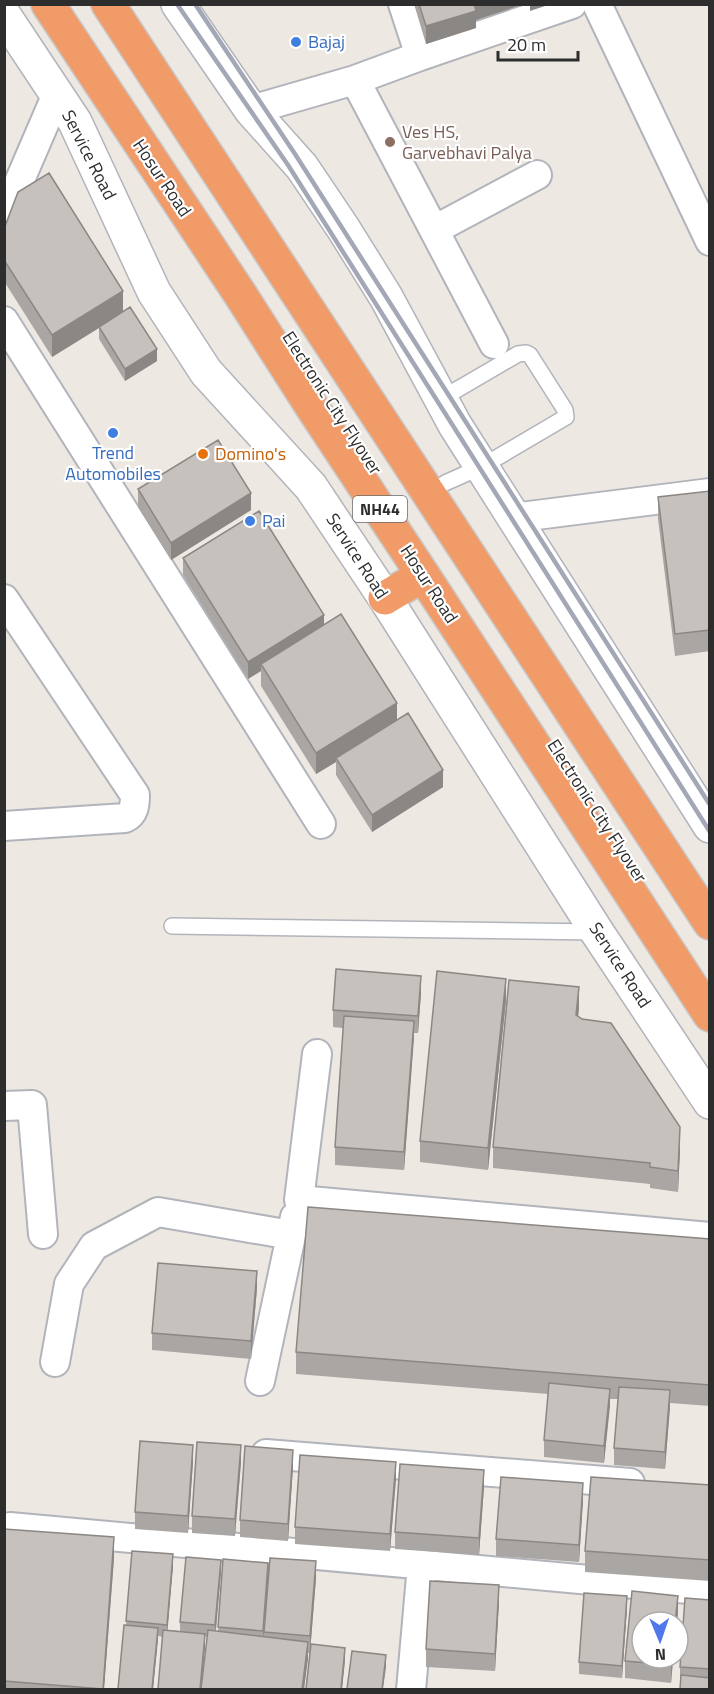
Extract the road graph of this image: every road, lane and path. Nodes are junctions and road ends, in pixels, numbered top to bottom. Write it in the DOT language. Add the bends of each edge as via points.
graph roads {
  1 [pos="48,4"];
  2 [pos="72,4"];
  3 [pos="108,4"];
  4 [pos="132,4"];
  5 [pos="178,4"];
  6 [pos="403,4"];
  7 [pos="572,4"];
  8 [pos="597,4"];
  9 [pos="4,15"];
  10 [pos="420,56"];
  11 [pos="355,80"];
  12 [pos="57,94"];
  13 [pos="251,110"];
  14 [pos="537,175"];
  15 [pos="4,217"];
  16 [pos="434,230"];
  17 [pos="710,241"];
  18 [pos="4,321"];
  19 [pos="494,344"];
  20 [pos="441,399"];
  21 [pos="481,467"];
  22 [pos="445,483"];
  23 [pos="710,493"];
  24 [pos="513,518"];
  25 [pos="423,575"];
  26 [pos="4,598"];
  27 [pos="385,598"];
  28 [pos="321,824"];
  29 [pos="4,826"];
  30 [pos="710,826"];
  31 [pos="710,889"];
  32 [pos="710,923"];
  33 [pos="172,926"];
  34 [pos="597,932"];
  35 [pos="710,984"];
  36 [pos="710,1015"];
  37 [pos="317,1054"];
  38 [pos="710,1102"];
  39 [pos="4,1106"];
  40 [pos="299,1200"];
  41 [pos="42,1234"];
  42 [pos="291,1235"];
  43 [pos="710,1237"];
  44 [pos="55,1362"];
  45 [pos="260,1381"];
  46 [pos="266,1455"];
  47 [pos="651,1485"];
  48 [pos="4,1530"];
  49 [pos="422,1565"];
  50 [pos="710,1591"];
  51 [pos="411,1689"];
  1 -- 25 [label="highway, Hosur Road / NH44"];
  2 -- 35 [label="highway, Electronic City Flyover"];
  3 -- 32 [label="highway, Electronic City Flyover"];
  4 -- 22 [label="highway"];
  5 -- 13 [label="street"];
  6 -- 10 [label="street"];
  7 -- 10 [label="street"];
  8 -- 17 [label="street"];
  9 -- 12 [label="street, Service Road"];
  10 -- 11 [label="street"];
  11 -- 13 [label="street"];
  11 -- 16 [label="street"];
  12 -- 15 [label="street"];
  12 -- 27 [label="street, Service Road" via="75,122 154,292 206,372 311,487"];
  13 -- 20 [label="street" via="302,167 343,228"];
  14 -- 16 [label="street"];
  16 -- 19 [label="street"];
  18 -- 28 [label="street"];
  20 -- 21 [label="street"];
  20 -- 21 [label="lane" via="526,353 565,410 566,417"];
  21 -- 22 [label="lane"];
  21 -- 24 [label="street"];
  22 -- 31 [label="highway"];
  23 -- 24 [label="street"];
  24 -- 30 [label="street"];
  25 -- 27 [label="highway"];
  25 -- 36 [label="highway, Hosur Road / NH44"];
  26 -- 29 [label="street" via="135,795 135,804 125,819"];
  27 -- 34 [label="street, Service Road"];
  33 -- 34 [label="lane"];
  34 -- 38 [label="street, Service Road"];
  37 -- 40 [label="street"];
  39 -- 41 [label="street" via="32,1105"];
  40 -- 42 [label="street"];
  40 -- 43 [label="street"];
  42 -- 44 [label="street" via="158,1212 103,1241 94,1246 69,1284"];
  42 -- 45 [label="street"];
  46 -- 47 [label="street"];
  48 -- 49 [label="street" via="10,1527"];
  49 -- 50 [label="street"];
  49 -- 51 [label="street"];
}
